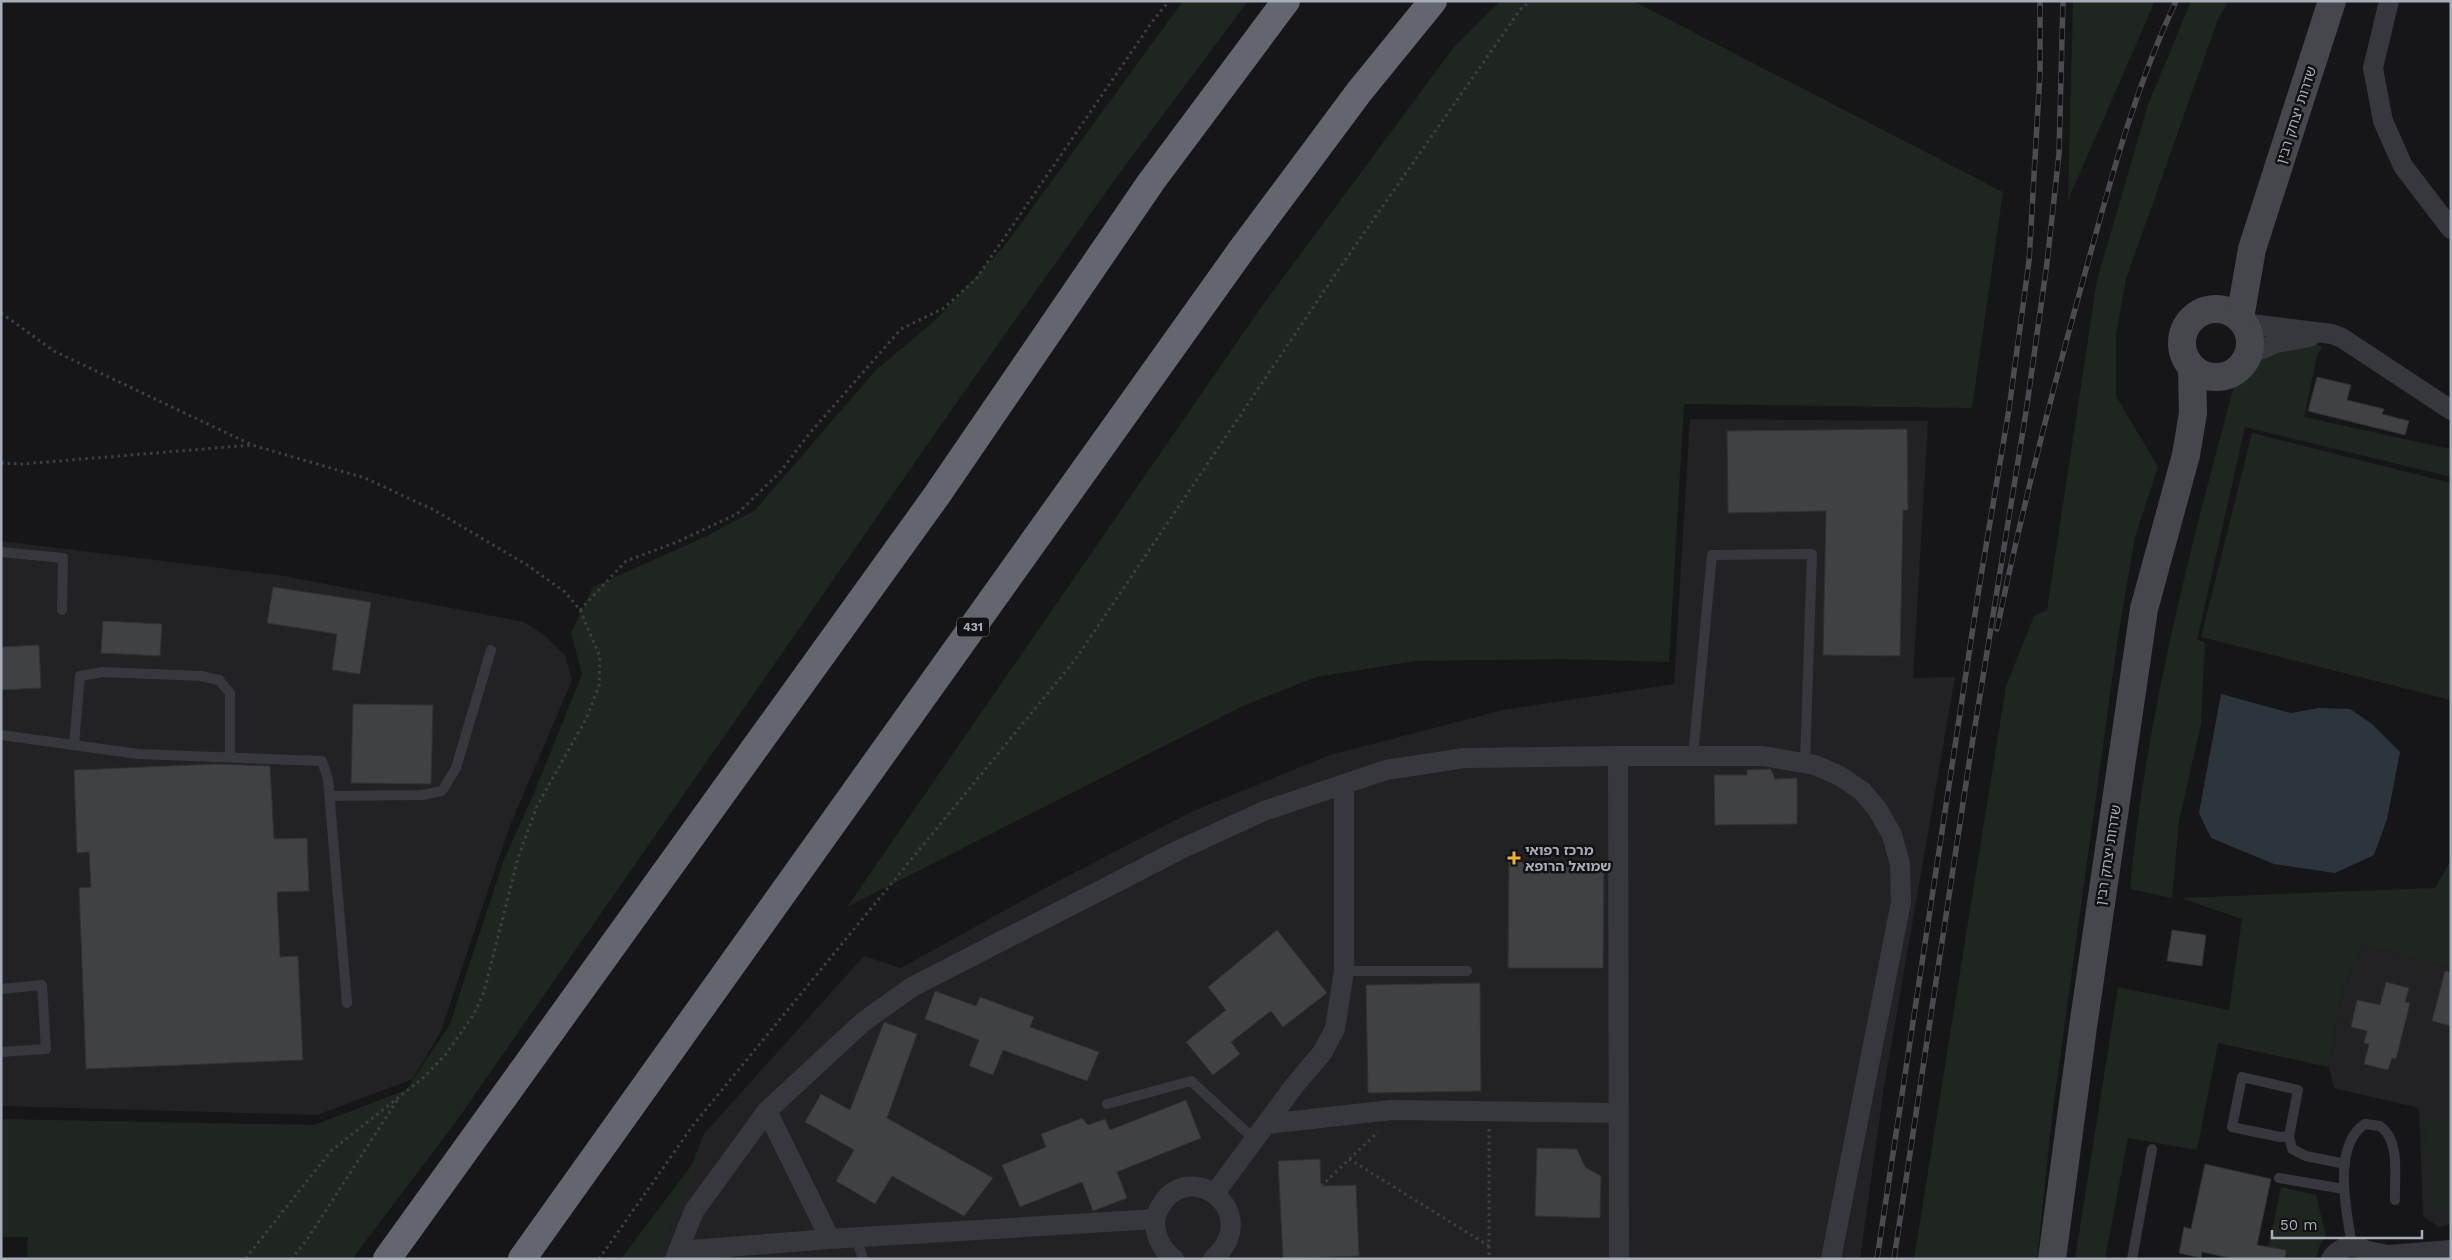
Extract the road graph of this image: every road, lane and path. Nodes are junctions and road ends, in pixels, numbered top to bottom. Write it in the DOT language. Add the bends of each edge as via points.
graph roads {
  1 [pos="1169,1"];
  2 [pos="1286,1"];
  3 [pos="1433,1"];
  4 [pos="1530,1"];
  5 [pos="2332,1"];
  6 [pos="2390,1"];
  7 [pos="2258,228"];
  8 [pos="2451,229"];
  9 [pos="2209,309"];
  10 [pos="1,313"];
  11 [pos="2242,321"];
  12 [pos="2342,338"];
  13 [pos="2248,355"];
  14 [pos="2192,368"];
  15 [pos="2224,376"];
  16 [pos="2451,410"];
  17 [pos="252,445"];
  18 [pos="2186,455"];
  19 [pos="1,463"];
  20 [pos="1,552"];
  21 [pos="62,610"];
  22 [pos="580,610"];
  23 [pos="492,650"];
  24 [pos="1,735"];
  25 [pos="74,744"];
  26 [pos="230,756"];
  27 [pos="1618,756"];
  28 [pos="1693,756"];
  29 [pos="1805,763"];
  30 [pos="1344,784"];
  31 [pos="330,796"];
  32 [pos="1467,971"];
  33 [pos="1344,972"];
  34 [pos="1,989"];
  35 [pos="347,1003"];
  36 [pos="1,1052"];
  37 [pos="400,1096"];
  38 [pos="1107,1104"];
  39 [pos="1401,1110"];
  40 [pos="767,1111"];
  41 [pos="1489,1111"];
  42 [pos="1619,1113"];
  43 [pos="1261,1132"];
  44 [pos="2289,1136"];
  45 [pos="2152,1149"];
  46 [pos="1349,1160"];
  47 [pos="2345,1164"];
  48 [pos="2279,1178"];
  49 [pos="1322,1186"];
  50 [pos="2344,1189"];
  51 [pos="1215,1193"];
  52 [pos="2395,1200"];
  53 [pos="1156,1219"];
  54 [pos="856,1237"];
  55 [pos="830,1239"];
  56 [pos="1489,1246"];
  57 [pos="2451,1250"];
  58 [pos="2365,1252"];
  59 [pos="677,1255"];
  60 [pos="246,1259"];
  61 [pos="291,1259"];
  62 [pos="387,1259"];
  63 [pos="522,1259"];
  64 [pos="599,1259"];
  65 [pos="863,1259"];
  66 [pos="1174,1259"];
  67 [pos="1213,1259"];
  68 [pos="1489,1259"];
  69 [pos="1618,1259"];
  70 [pos="1831,1259"];
  71 [pos="2052,1259"];
  72 [pos="2132,1259"];
  73 [pos="2331,1259"];
  1 -- 22 [label="path" via="976,279 944,308 901,329 781,471 737,514 626,561"];
  2 -- 62 [label="highway" via="1151,182 937,494"];
  3 -- 63 [label="highway, 431" via="1358,92 1240,252"];
  4 -- 64 [label="path" via="1520,10 1341,266 1075,660 694,1124"];
  5 -- 7 [label="main road, שדרות יצחק רבין"];
  6 -- 8 [label="street" via="2373,68 2383,121 2403,166"];
  7 -- 9 [label="main road, שדרות יצחק רבין" via="2234,275"];
  7 -- 11 [label="main road, שדרות יצחק רבין" via="2248,268"];
  9 -- 11 [label="main road" via="2226,310"];
  9 -- 14 [label="main road, שדרות יצחק רבין" via="2190,319 2183,334 2182,350"];
  10 -- 17 [label="path" via="54,351"];
  11 -- 12 [label="street" via="2316,330"];
  11 -- 13 [label="main road, שדרות יצחק רבין" via="2248,333"];
  12 -- 13 [label="street" via="2315,336 2294,339"];
  12 -- 16 [label="street"];
  13 -- 15 [label="main road, שדרות יצחק רבין" via="2234,372"];
  14 -- 15 [label="main road" via="2212,377"];
  14 -- 18 [label="main road, שדרות יצחק רבין" via="2193,413"];
  15 -- 18 [label="main road, שדרות יצחק רבין"];
  17 -- 19 [label="path"];
  17 -- 22 [label="path" via="365,478 434,510 527,565 565,592"];
  18 -- 71 [label="main road, שדרות יצחק רבין" via="2144,609"];
  20 -- 21 [label="lane" via="62,558"];
  22 -- 37 [label="path" via="600,657 599,686 586,718 537,806 518,858 484,992 474,1014 446,1054"];
  23 -- 31 [label="lane" via="456,768 442,791 422,795"];
  24 -- 25 [label="lane"];
  25 -- 26 [label="lane" via="138,754"];
  25 -- 26 [label="lane" via="80,676 103,672 201,676 219,680 230,692"];
  26 -- 31 [label="lane" via="322,761"];
  27 -- 28 [label="street"];
  27 -- 30 [label="street" via="1464,758 1386,770"];
  27 -- 42 [label="street"];
  28 -- 29 [label="street" via="1763,756"];
  28 -- 29 [label="lane" via="1712,555 1812,554"];
  29 -- 70 [label="street" via="1840,776 1862,790 1892,835 1900,864 1901,902"];
  30 -- 33 [label="street"];
  30 -- 40 [label="street" via="1264,811 1188,846 912,987 863,1022"];
  31 -- 35 [label="lane"];
  32 -- 33 [label="lane"];
  33 -- 43 [label="street" via="1335,1029 1322,1053"];
  34 -- 36 [label="lane" via="42,985 46,1049"];
  37 -- 60 [label="path" via="331,1152"];
  37 -- 61 [label="path"];
  38 -- 43 [label="lane" via="1191,1081"];
  39 -- 41 [label="street"];
  39 -- 43 [label="street"];
  39 -- 46 [label="path"];
  40 -- 55 [label="street"];
  40 -- 59 [label="street" via="694,1212"];
  41 -- 42 [label="street"];
  41 -- 56 [label="path"];
  42 -- 69 [label="street"];
  43 -- 51 [label="street"];
  44 -- 44 [label="lane" via="2298,1090 2242,1077 2232,1127"];
  44 -- 47 [label="lane" via="2292,1149 2298,1153"];
  45 -- 72 [label="lane"];
  46 -- 49 [label="path"];
  46 -- 56 [label="path"];
  47 -- 50 [label="lane"];
  47 -- 52 [label="lane" via="2351,1138 2357,1129 2365,1124 2386,1130 2394,1147"];
  48 -- 50 [label="lane"];
  50 -- 58 [label="lane"];
  51 -- 53 [label="street" via="1203,1188 1177,1190 1160,1207"];
  51 -- 67 [label="street" via="1230,1213 1232,1226 1230,1239"];
  53 -- 54 [label="street"];
  53 -- 66 [label="street" via="1159,1243"];
  54 -- 55 [label="street"];
  54 -- 65 [label="lane"];
  55 -- 59 [label="street"];
  56 -- 68 [label="path"];
  57 -- 58 [label="street" via="2388,1254"];
  58 -- 73 [label="street" via="2340,1250"];
}
